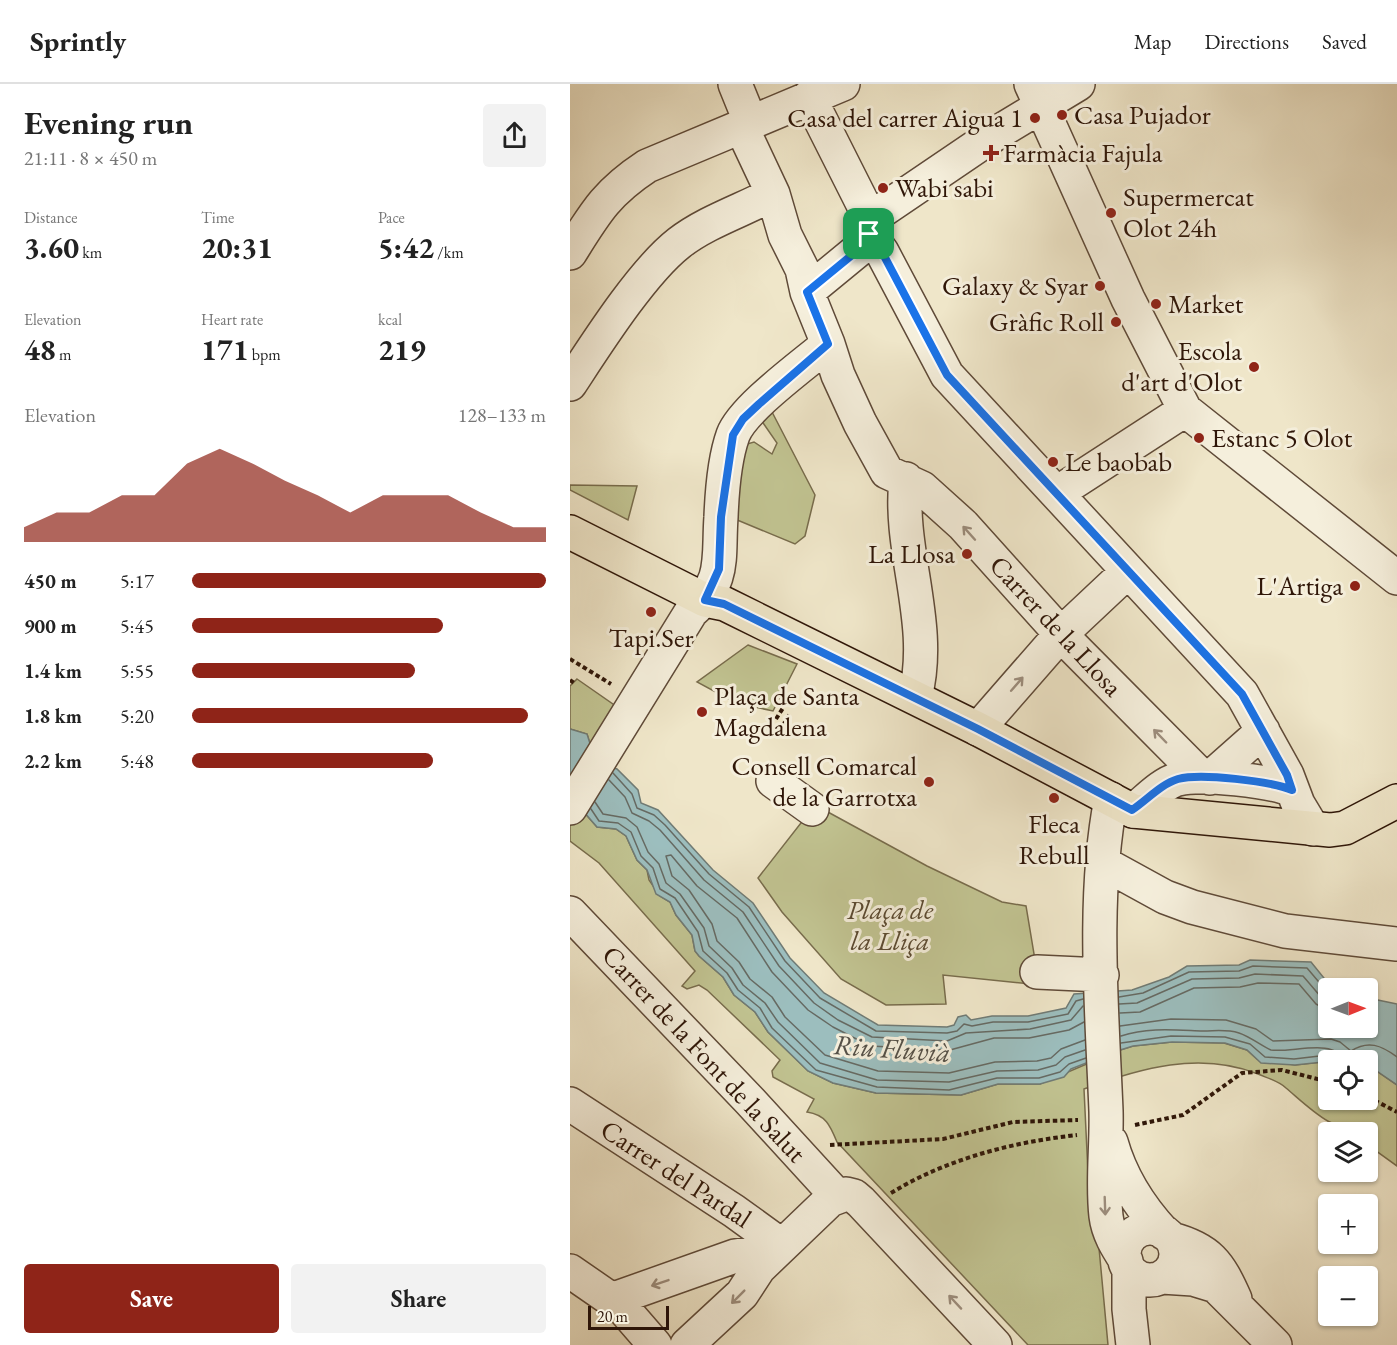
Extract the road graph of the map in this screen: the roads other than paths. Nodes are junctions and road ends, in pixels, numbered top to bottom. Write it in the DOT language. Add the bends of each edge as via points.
graph roads {
  1 [pos="735,84"];
  2 [pos="843,84"];
  3 [pos="1078,84"];
  4 [pos="1036,95"];
  5 [pos="809,98"];
  6 [pos="744,130"];
  7 [pos="773,194"];
  8 [pos="870,227"];
  9 [pos="570,253"];
  10 [pos="811,279"];
  11 [pos="828,344"];
  12 [pos="570,384"];
  13 [pos="1188,413"];
  14 [pos="906,479"];
  15 [pos="1057,494"];
  16 [pos="570,532"];
  17 [pos="1127,572"];
  18 [pos="1397,578"];
  19 [pos="710,591"];
  20 [pos="1061,633"];
  21 [pos="915,697"];
  22 [pos="978,729"];
  23 [pos="1263,731"];
  24 [pos="1206,778"];
  25 [pos="773,781"];
  26 [pos="1292,790"];
  27 [pos="1397,801"];
  28 [pos="1122,805"];
  29 [pos="570,808"];
  30 [pos="812,809"];
  31 [pos="1325,829"];
  32 [pos="1103,864"];
  33 [pos="570,913"];
  34 [pos="1397,944"];
  35 [pos="1037,972"];
  36 [pos="1102,982"];
  37 [pos="570,1104"];
  38 [pos="1100,1127"];
  39 [pos="837,1196"];
  40 [pos="1168,1236"];
  41 [pos="778,1248"];
  42 [pos="570,1271"];
  43 [pos="1143,1272"];
  44 [pos="611,1300"];
  45 [pos="1238,1306"];
  46 [pos="656,1345"];
  47 [pos="687,1345"];
  48 [pos="995,1345"];
  49 [pos="1134,1345"];
  50 [pos="1275,1345"];
  1 -- 6 [label="street, Carrer de la Llosa"];
  2 -- 5 [label="street"];
  3 -- 4 [label="street"];
  4 -- 8 [label="street" via="992,136"];
  4 -- 13 [label="street" via="1128,299"];
  5 -- 6 [label="street"];
  5 -- 8 [label="street"];
  6 -- 7 [label="street, Carrer de la Llosa"];
  6 -- 9 [label="street" via="647,166 625,180 606,198"];
  7 -- 10 [label="street, Carrer de la Llosa" via="786,235"];
  7 -- 12 [label="street" via="686,238 670,251"];
  8 -- 10 [label="street" via="863,246"];
  8 -- 15 [label="street" via="947,375"];
  10 -- 11 [label="street, Carrer de la Llosa"];
  11 -- 14 [label="street, Carrer de la Llosa" via="838,375 881,462 887,472"];
  11 -- 19 [label="street" via="743,419 733,435 721,517 722,556"];
  13 -- 15 [label="street"];
  13 -- 18 [label="street"];
  20 -- 14 [label="street, Carrer de la Llosa, one-way" via="963,525"];
  14 -- 21 [label="street" via="903,506 923,656"];
  15 -- 17 [label="street"];
  16 -- 19 [label="main road"];
  17 -- 20 [label="street"];
  17 -- 23 [label="street" via="1242,694"];
  19 -- 21 [label="main road" via="724,604"];
  19 -- 29 [label="street" via="691,612"];
  22 -- 20 [label="street, one-way"];
  24 -- 20 [label="street, Carrer de la Llosa, one-way"];
  21 -- 22 [label="main road"];
  22 -- 28 [label="main road"];
  23 -- 24 [label="street"];
  23 -- 26 [label="street"];
  24 -- 26 [label="street" via="1280,785"];
  24 -- 28 [label="street" via="1178,780"];
  25 -- 30 [label="street"];
  26 -- 31 [label="street"];
  27 -- 31 [label="main road"];
  28 -- 31 [label="main road"];
  28 -- 32 [label="street" via="1105,830"];
  32 -- 34 [label="street" via="1192,907 1285,931"];
  32 -- 36 [label="street"];
  33 -- 39 [label="street, Carrer de la Font de la Salut"];
  35 -- 36 [label="street"];
  36 -- 38 [label="street" via="1104,1059"];
  37 -- 41 [label="street, Carrer del Pardal" via="734,1211"];
  38 -- 40 [label="street" via="1143,1210"];
  38 -- 43 [label="street, one-way" via="1109,1232"];
  39 -- 41 [label="street"];
  48 -- 39 [label="street, one-way" via="861,1202 854,1196"];
  40 -- 43 [label="street" via="1176,1252 1173,1267"];
  40 -- 43 [label="street" via="1150,1228 1135,1233 1126,1245"];
  40 -- 45 [label="street" via="1209,1255 1219,1266"];
  41 -- 44 [label="street, one-way" via="735,1256"];
  41 -- 47 [label="street, one-way" via="742,1294"];
  42 -- 44 [label="street"];
  43 -- 45 [label="street" via="1204,1281 1216,1286"];
  43 -- 49 [label="street" via="1129,1309"];
  44 -- 46 [label="street"];
  45 -- 50 [label="street"];
}
